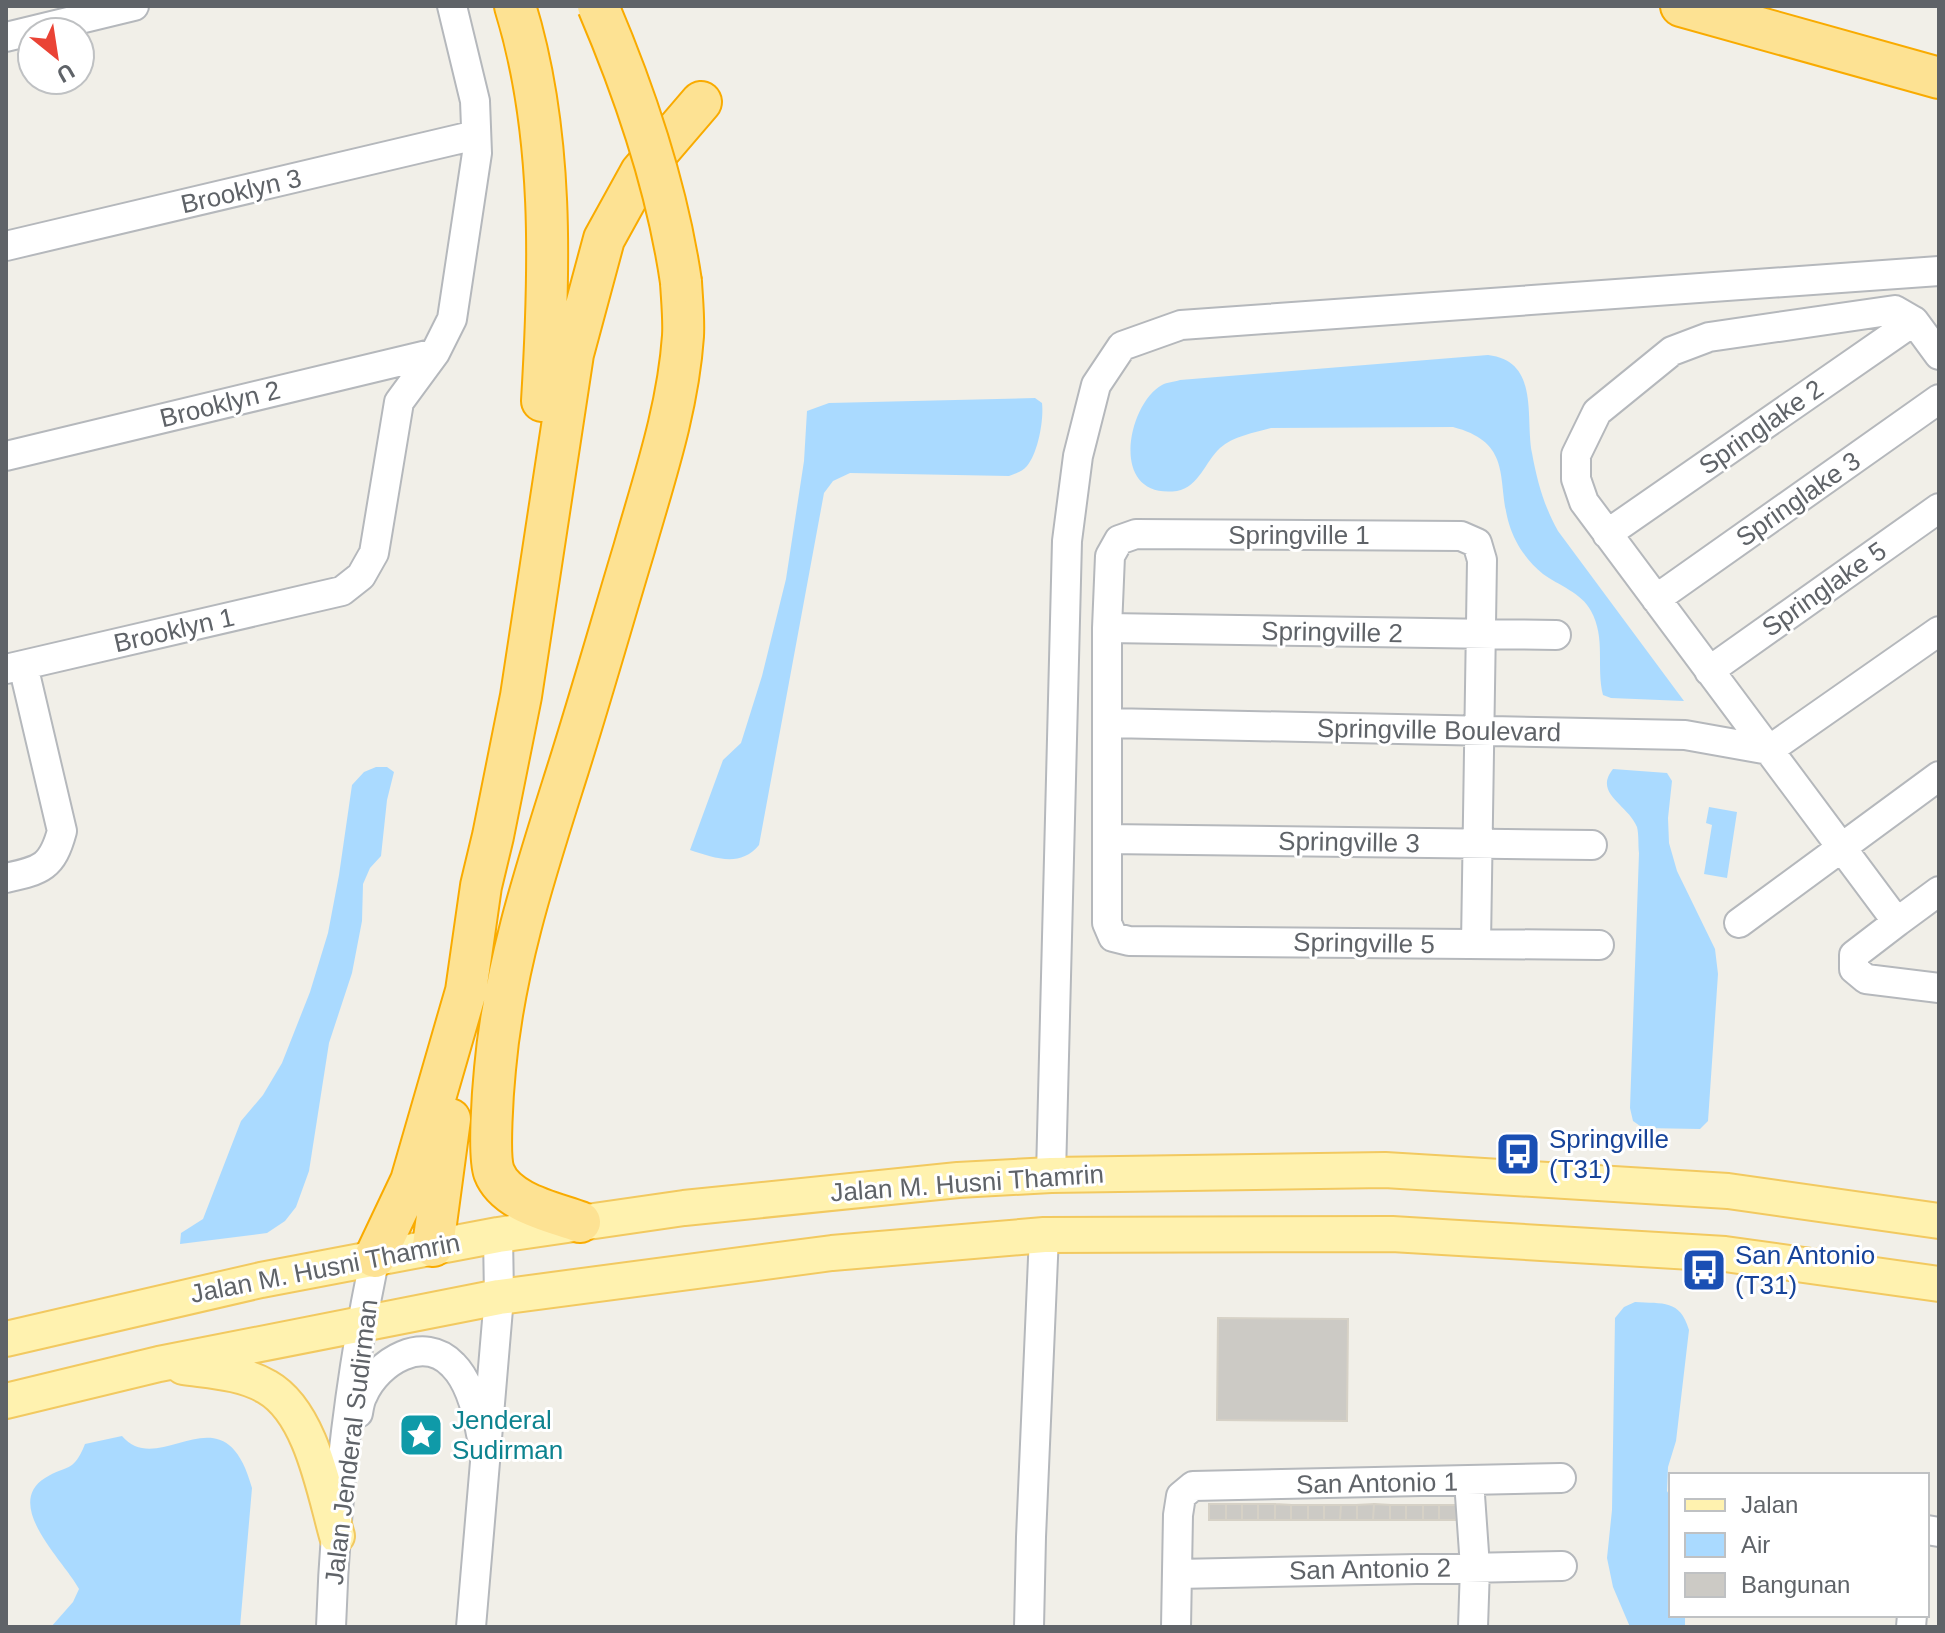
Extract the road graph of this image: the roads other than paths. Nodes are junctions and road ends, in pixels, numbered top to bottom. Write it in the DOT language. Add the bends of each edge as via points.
graph roads {
  1 [pos="134,6"];
  2 [pos="452,6"];
  3 [pos="515,6"];
  4 [pos="598,6"];
  5 [pos="1681,6"];
  6 [pos="6,37"];
  7 [pos="1939,78"];
  8 [pos="701,102"];
  9 [pos="476,135"];
  10 [pos="6,246"];
  11 [pos="1937,273"];
  12 [pos="1914,321"];
  13 [pos="435,353"];
  14 [pos="1939,355"];
  15 [pos="1939,399"];
  16 [pos="6,456"];
  17 [pos="1939,508"];
  18 [pos="1607,534"];
  19 [pos="1656,599"];
  20 [pos="1107,628"];
  21 [pos="1939,631"];
  22 [pos="1481,634"];
  23 [pos="1556,635"];
  24 [pos="14,667"];
  25 [pos="1709,671"];
  26 [pos="521,696"];
  27 [pos="1108,723"];
  28 [pos="1479,730"];
  29 [pos="1769,750"];
  30 [pos="1939,776"];
  31 [pos="1107,839"];
  32 [pos="1477,844"];
  33 [pos="1592,845"];
  34 [pos="1841,847"];
  35 [pos="6,878"];
  36 [pos="1939,891"];
  37 [pos="1897,922"];
  38 [pos="1739,923"];
  39 [pos="1476,944"];
  40 [pos="1599,945"];
  41 [pos="1939,988"];
  42 [pos="466,991"];
  43 [pos="1051,1175"];
  44 [pos="1939,1221"];
  45 [pos="580,1222"];
  46 [pos="498,1235"];
  47 [pos="1044,1235"];
  48 [pos="433,1246"];
  49 [pos="375,1257"];
  50 [pos="1939,1284"];
  51 [pos="499,1297"];
  52 [pos="361,1322"];
  53 [pos="6,1339"];
  54 [pos="159,1364"];
  55 [pos="6,1401"];
  56 [pos="486,1458"];
  57 [pos="345,1460"];
  58 [pos="1561,1478"];
  59 [pos="1469,1481"];
  60 [pos="337,1536"];
  61 [pos="1562,1566"];
  62 [pos="1475,1567"];
  63 [pos="1177,1574"];
  64 [pos="331,1627"];
  65 [pos="471,1627"];
  66 [pos="1029,1627"];
  67 [pos="1176,1627"];
  68 [pos="1473,1627"];
  1 -- 6 [label="street"];
  2 -- 9 [label="street" via="475,101"];
  3 -- 26 [label="highway" via="538,110 547,261"];
  4 -- 45 [label="highway, bridge" via="662,184 681,282 683,335 661,456 517,940 497,1053 494,1171 515,1197"];
  5 -- 7 [label="highway"];
  8 -- 26 [label="highway" via="641,172 604,239 573,354"];
  9 -- 10 [label="street, Brooklyn 3"];
  9 -- 13 [label="street" via="452,319"];
  11 -- 43 [label="street" via="1181,325 1122,346 1096,385 1078,456 1067,541"];
  12 -- 14 [label="street"];
  12 -- 18 [label="street, Springlake 2"];
  12 -- 18 [label="street" via="1895,310 1709,337 1672,351 1597,412 1576,455 1576,479 1584,502"];
  13 -- 16 [label="street, Brooklyn 2"];
  13 -- 24 [label="street, Brooklyn 1" via="399,402 374,553 361,576 342,591"];
  15 -- 19 [label="street, Springlake 3"];
  17 -- 25 [label="street, Springlake 5"];
  18 -- 19 [label="street"];
  19 -- 25 [label="street"];
  20 -- 22 [label="street, Springville 2"];
  20 -- 22 [label="street, Springville 1" via="1110,556 1119,540 1136,534 1461,536 1477,543 1482,560"];
  20 -- 27 [label="street"];
  21 -- 29 [label="street"];
  22 -- 23 [label="street, Springville 2"];
  22 -- 28 [label="street"];
  24 -- 35 [label="street" via="62,831 55,855 35,871"];
  25 -- 29 [label="street"];
  26 -- 42 [label="highway" via="481,886"];
  27 -- 28 [label="street, Springville Boulevard"];
  27 -- 31 [label="street"];
  28 -- 29 [label="street, Springville Boulevard" via="1685,735"];
  28 -- 32 [label="street"];
  29 -- 34 [label="street"];
  30 -- 34 [label="street"];
  31 -- 32 [label="street, Springville 3"];
  31 -- 39 [label="street, Springville 5" via="1107,923 1113,937"];
  32 -- 33 [label="street, Springville 3"];
  32 -- 39 [label="street"];
  34 -- 37 [label="street"];
  34 -- 38 [label="street"];
  36 -- 37 [label="street"];
  37 -- 41 [label="street" via="1854,955 1854,969 1866,979"];
  39 -- 40 [label="street, Springville 5"];
  42 -- 48 [label="highway"];
  42 -- 49 [label="highway" via="411,1181"];
  43 -- 44 [label="main road, Jalan M. Husni Thamrin" via="1385,1170 1728,1191"];
  43 -- 45 [label="main road, Jalan M. Husni Thamrin" via="866,1187"];
  45 -- 46 [label="main road, Jalan M. Husni Thamrin"];
  46 -- 48 [label="main road, Jalan M. Husni Thamrin"];
  46 -- 51 [label="street"];
  47 -- 50 [label="main road" via="1392,1234 1725,1254"];
  47 -- 51 [label="main road" via="832,1253"];
  47 -- 66 [label="street"];
  48 -- 49 [label="main road, Jalan M. Husni Thamrin"];
  49 -- 52 [label="street, Jalan Jenderal Sudirman"];
  49 -- 53 [label="main road, Jalan M. Husni Thamrin"];
  51 -- 52 [label="main road"];
  51 -- 56 [label="street"];
  52 -- 54 [label="main road"];
  52 -- 57 [label="street, Jalan Jenderal Sudirman"];
  54 -- 55 [label="main road"];
  54 -- 60 [label="main road" via="238,1376 280,1396 305,1433"];
  56 -- 57 [label="street" via="463,1378 444,1357 420,1350 391,1363 363,1394"];
  56 -- 65 [label="street"];
  57 -- 60 [label="street, Jalan Jenderal Sudirman"];
  58 -- 59 [label="street, San Antonio 1"];
  59 -- 62 [label="street"];
  59 -- 63 [label="street, San Antonio 1" via="1193,1486 1181,1496"];
  60 -- 64 [label="street, Jalan Jenderal Sudirman"];
  61 -- 62 [label="street, San Antonio 2"];
  62 -- 63 [label="street, San Antonio 2"];
  62 -- 68 [label="street"];
  63 -- 67 [label="street"];
}
